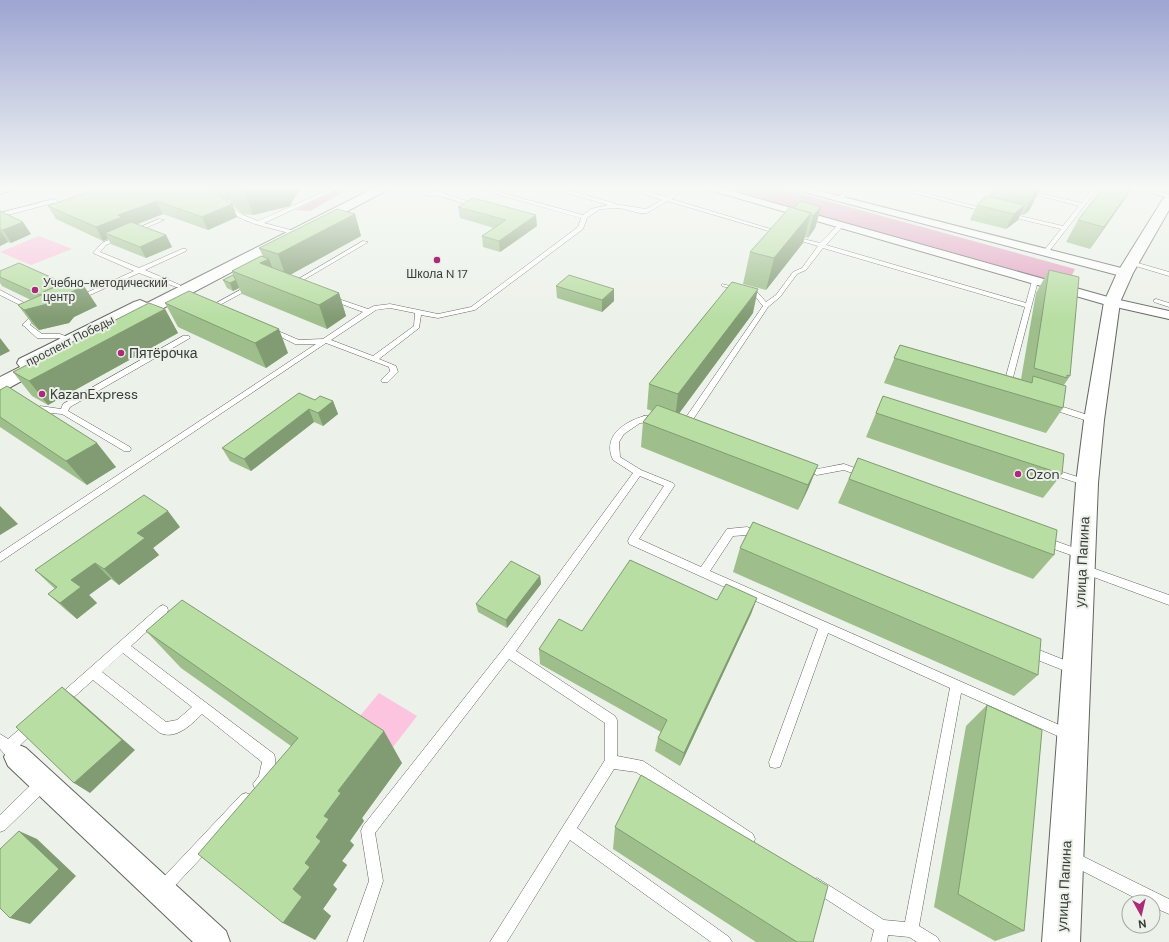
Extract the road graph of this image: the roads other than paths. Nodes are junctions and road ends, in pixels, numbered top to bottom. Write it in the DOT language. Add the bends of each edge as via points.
graph roads {
  1 [pos="135,231"];
  2 [pos="281,231"];
  3 [pos="308,231"];
  4 [pos="577,231"];
  5 [pos="774,231"];
  6 [pos="835,231"];
  7 [pos="858,231"];
  8 [pos="959,231"];
  9 [pos="1062,231"];
  10 [pos="1150,231"];
  11 [pos="365,242"];
  12 [pos="822,245"];
  13 [pos="184,250"];
  14 [pos="1045,253"];
  15 [pos="1063,258"];
  16 [pos="1128,268"];
  17 [pos="139,270"];
  18 [pos="1169,274"];
  19 [pos="1035,281"];
  20 [pos="258,282"];
  21 [pos="724,285"];
  22 [pos="300,286"];
  23 [pos="1053,286"];
  24 [pos="0,292"];
  25 [pos="184,292"];
  26 [pos="320,294"];
  27 [pos="69,302"];
  28 [pos="1112,302"];
  29 [pos="1156,302"];
  30 [pos="1169,305"];
  31 [pos="214,306"];
  32 [pos="766,306"];
  33 [pos="1028,306"];
  34 [pos="48,311"];
  35 [pos="368,312"];
  36 [pos="418,312"];
  37 [pos="42,315"];
  38 [pos="1169,315"];
  39 [pos="263,327"];
  40 [pos="186,338"];
  41 [pos="70,341"];
  42 [pos="326,342"];
  43 [pos="374,359"];
  44 [pos="385,380"];
  45 [pos="1,385"];
  46 [pos="1005,392"];
  47 [pos="1042,403"];
  48 [pos="40,409"];
  49 [pos="64,412"];
  50 [pos="1094,420"];
  51 [pos="666,421"];
  52 [pos="700,430"];
  53 [pos="127,449"];
  54 [pos="795,464"];
  55 [pos="1043,469"];
  56 [pos="638,472"];
  57 [pos="874,478"];
  58 [pos="1086,483"];
  59 [pos="1038,538"];
  60 [pos="769,540"];
  61 [pos="0,558"];
  62 [pos="1082,562"];
  63 [pos="704,571"];
  64 [pos="1169,600"];
  65 [pos="163,610"];
  66 [pos="825,626"];
  67 [pos="1016,645"];
  68 [pos="123,646"];
  69 [pos="508,652"];
  70 [pos="1076,670"];
  71 [pos="93,672"];
  72 [pos="957,685"];
  73 [pos="201,706"];
  74 [pos="53,708"];
  75 [pos="42,718"];
  76 [pos="1072,737"];
  77 [pos="8,748"];
  78 [pos="611,762"];
  79 [pos="775,762"];
  80 [pos="44,782"];
  81 [pos="0,824"];
  82 [pos="568,830"];
  83 [pos="756,845"];
  84 [pos="1066,855"];
  85 [pos="803,875"];
  86 [pos="161,891"];
  87 [pos="1169,908"];
  88 [pos="911,930"];
  89 [pos="880,935"];
  90 [pos="215,942"];
  91 [pos="355,942"];
  92 [pos="498,942"];
  93 [pos="724,942"];
  94 [pos="932,942"];
  95 [pos="1061,942"];
  1 -- 17 [label="lane" via="104,244 96,254"];
  2 -- 25 [label="main road, проспект Победы"];
  3 -- 25 [label="main road, проспект Победы" via="244,266"];
  4 -- 36 [label="lane" via="473,309 438,316"];
  5 -- 12 [label="lane"];
  6 -- 12 [label="lane"];
  7 -- 19 [label="street"];
  8 -- 14 [label="street"];
  9 -- 14 [label="lane"];
  10 -- 16 [label="main road, улица Папина"];
  11 -- 22 [label="lane" via="290,283"];
  12 -- 32 [label="lane" via="804,269 794,273 778,296"];
  12 -- 33 [label="lane"];
  13 -- 17 [label="lane"];
  14 -- 15 [label="street"];
  15 -- 16 [label="street"];
  15 -- 23 [label="street" via="1075,268 1074,275"];
  16 -- 18 [label="lane"];
  16 -- 28 [label="main road, улица Папина"];
  17 -- 25 [label="lane"];
  17 -- 27 [label="lane"];
  19 -- 23 [label="street"];
  19 -- 33 [label="lane"];
  20 -- 31 [label="lane"];
  21 -- 32 [label="lane" via="756,294"];
  23 -- 28 [label="street"];
  24 -- 37 [label="lane"];
  25 -- 41 [label="main road, проспект Победы"];
  25 -- 45 [label="main road, проспект Победы"];
  26 -- 35 [label="lane"];
  28 -- 38 [label="street"];
  28 -- 50 [label="main road, улица Папина"];
  29 -- 30 [label="lane"];
  32 -- 52 [label="lane" via="682,424"];
  33 -- 46 [label="lane"];
  34 -- 37 [label="lane"];
  35 -- 36 [label="lane" via="374,308 390,306"];
  35 -- 42 [label="lane"];
  36 -- 43 [label="lane" via="417,327"];
  37 -- 41 [label="lane" via="30,320 26,325 40,336 60,336"];
  39 -- 42 [label="lane" via="298,342"];
  40 -- 49 [label="lane" via="66,406"];
  41 -- 45 [label="main road, проспект Победы"];
  42 -- 43 [label="lane"];
  42 -- 61 [label="lane"];
  43 -- 44 [label="lane" via="392,366 394,372"];
  47 -- 50 [label="lane"];
  48 -- 49 [label="lane"];
  49 -- 53 [label="lane"];
  50 -- 58 [label="main road, улица Папина"];
  51 -- 56 [label="lane" via="653,418 637,421 623,430 615,442 616,458"];
  54 -- 57 [label="lane" via="817,472 844,467"];
  55 -- 58 [label="lane"];
  56 -- 63 [label="lane" via="670,485 632,541"];
  56 -- 69 [label="lane"];
  58 -- 62 [label="main road, улица Папина"];
  59 -- 62 [label="lane"];
  60 -- 63 [label="lane" via="747,531 730,532"];
  62 -- 64 [label="lane"];
  62 -- 70 [label="main road, улица Папина"];
  63 -- 66 [label="lane"];
  65 -- 68 [label="lane"];
  66 -- 72 [label="lane"];
  66 -- 79 [label="lane"];
  67 -- 70 [label="lane"];
  68 -- 71 [label="lane"];
  68 -- 73 [label="lane"];
  69 -- 78 [label="lane" via="611,720"];
  69 -- 91 [label="lane" via="368,831 376,881"];
  70 -- 76 [label="main road, улица Папина"];
  71 -- 73 [label="lane" via="164,729 180,726"];
  71 -- 74 [label="lane"];
  72 -- 76 [label="lane"];
  72 -- 88 [label="lane"];
  73 -- 86 [label="lane" via="269,759 265,779"];
  75 -- 77 [label="lane"];
  76 -- 84 [label="main road, улица Папина"];
  77 -- 80 [label="street"];
  78 -- 82 [label="lane"];
  78 -- 83 [label="lane" via="638,766"];
  80 -- 81 [label="lane"];
  80 -- 86 [label="street"];
  82 -- 92 [label="lane"];
  82 -- 93 [label="lane"];
  84 -- 87 [label="lane"];
  84 -- 95 [label="main road, улица Папина"];
  85 -- 89 [label="lane"];
  86 -- 90 [label="street"];
  88 -- 89 [label="lane"];
  88 -- 94 [label="lane"];
}
